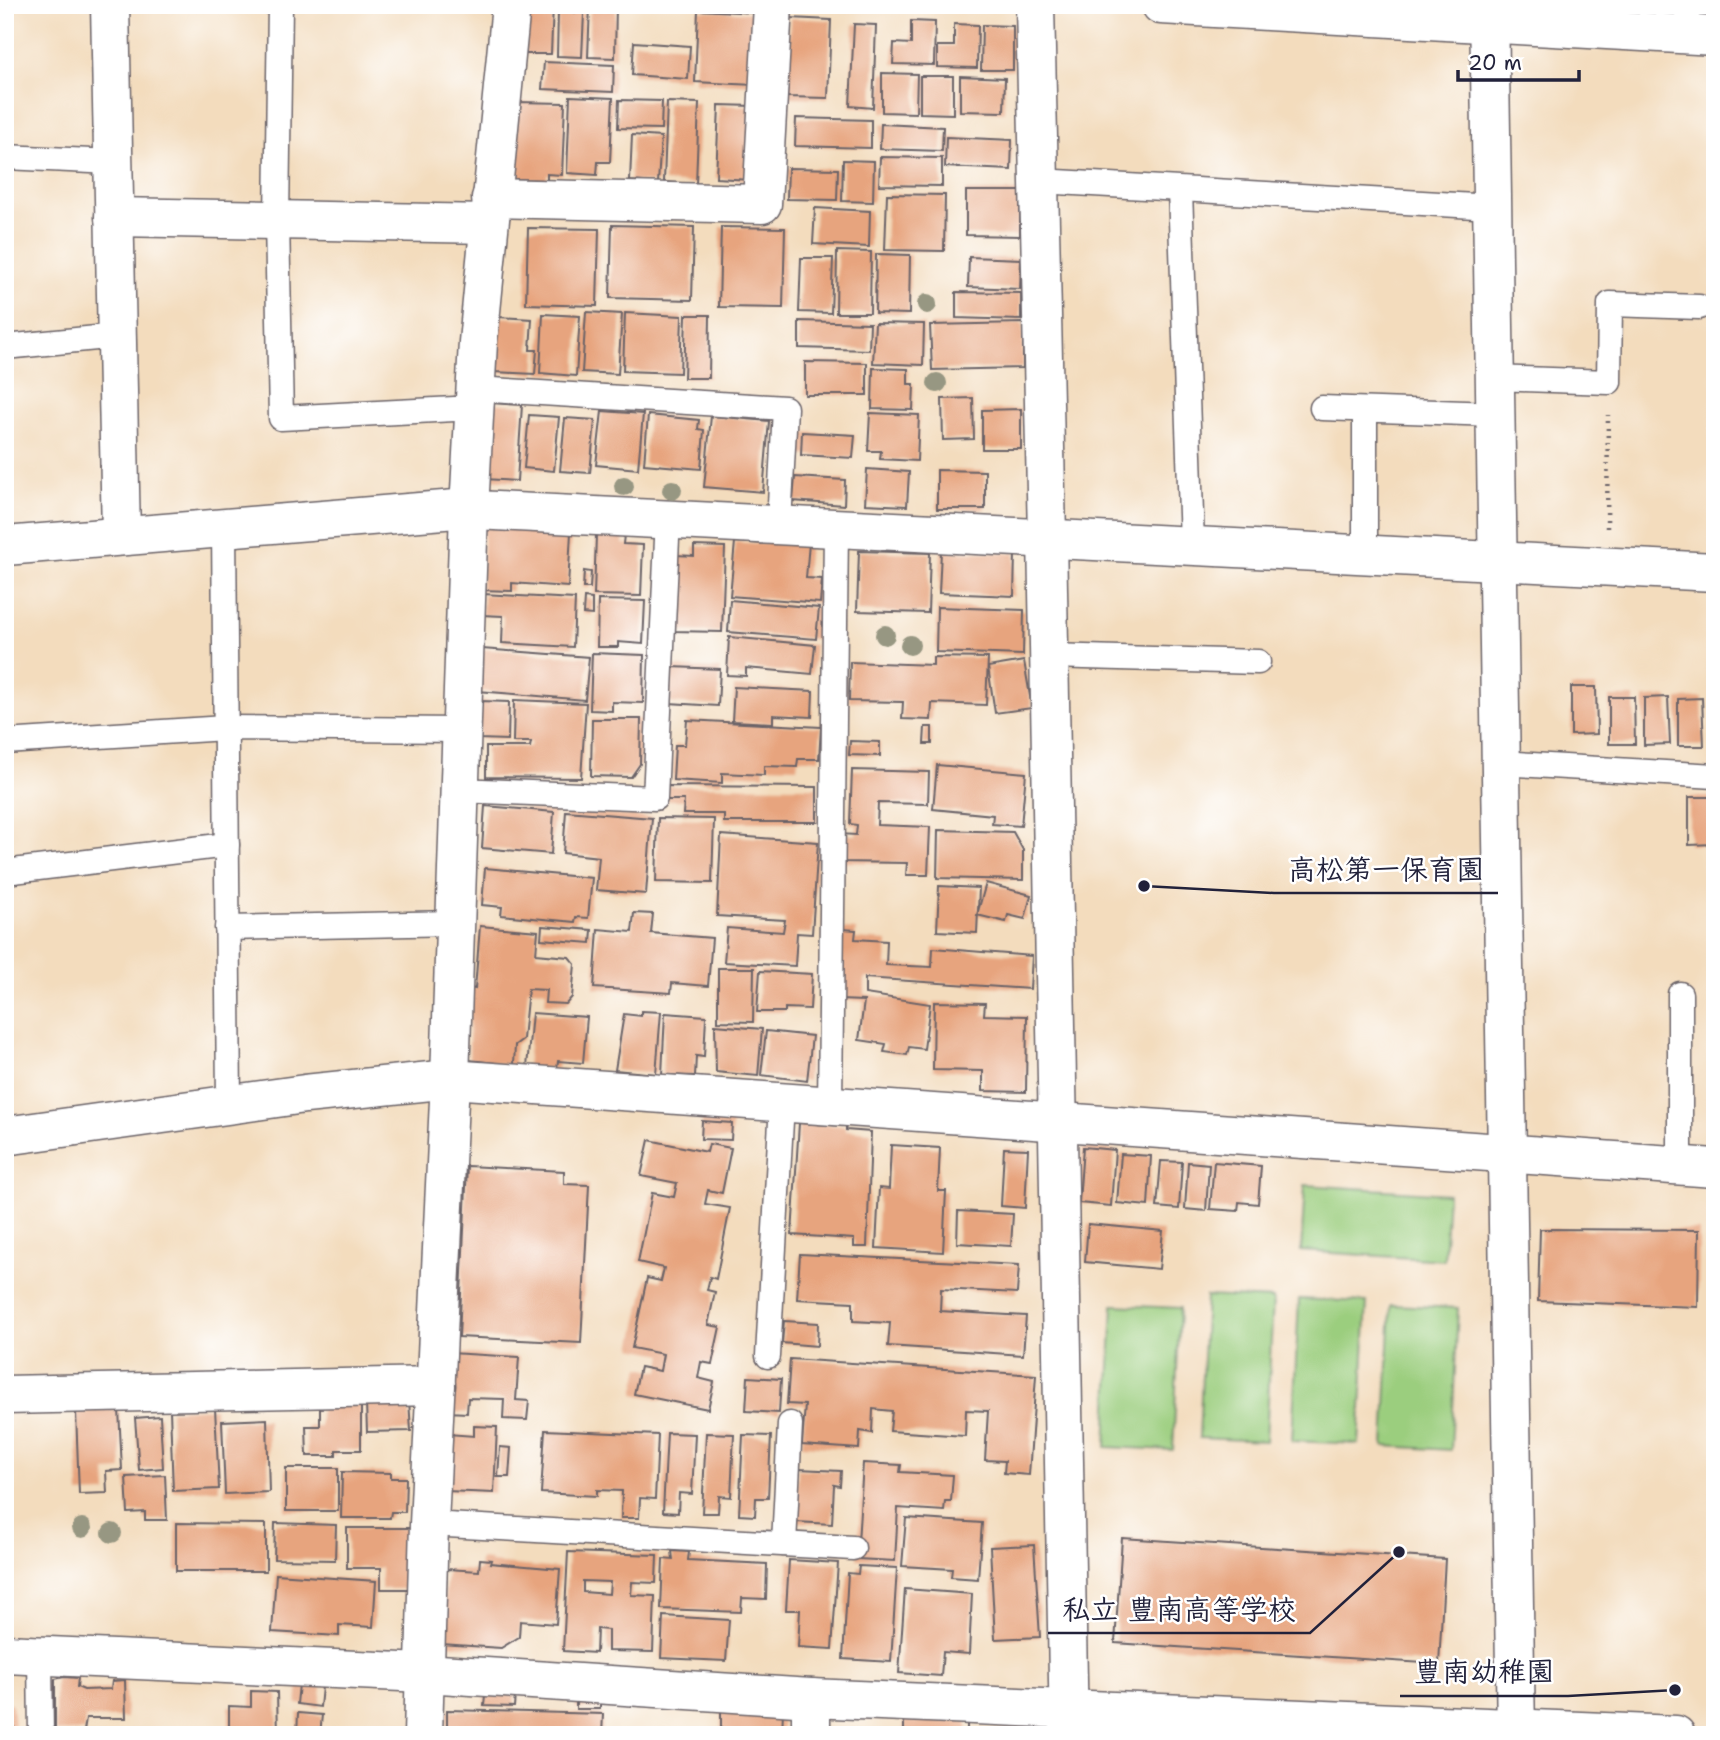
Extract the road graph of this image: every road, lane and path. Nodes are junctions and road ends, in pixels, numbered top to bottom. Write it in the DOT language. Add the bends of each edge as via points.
graph roads {
  1 [pos="110,5"];
  2 [pos="280,5"];
  3 [pos="511,5"];
  4 [pos="774,5"];
  5 [pos="1035,5"];
  6 [pos="1161,5"];
  7 [pos="1489,15"];
  8 [pos="1696,25"];
  9 [pos="5,157"];
  10 [pos="113,162"];
  11 [pos="1040,181"];
  12 [pos="1180,190"];
  13 [pos="1492,208"];
  14 [pos="490,211"];
  15 [pos="114,217"];
  16 [pos="277,220"];
  17 [pos="1699,307"];
  18 [pos="117,336"];
  19 [pos="5,347"];
  20 [pos="1609,382"];
  21 [pos="1494,396"];
  22 [pos="475,398"];
  23 [pos="1322,408"];
  24 [pos="1364,410"];
  25 [pos="468,510"];
  26 [pos="668,517"];
  27 [pos="779,524"];
  28 [pos="836,527"];
  29 [pos="223,528"];
  30 [pos="121,536"];
  31 [pos="1047,536"];
  32 [pos="1192,544"];
  33 [pos="5,546"];
  34 [pos="1365,554"];
  35 [pos="1496,561"];
  36 [pos="1606,566"];
  37 [pos="1715,572"];
  38 [pos="1049,656"];
  39 [pos="1258,662"];
  40 [pos="225,728"];
  41 [pos="461,730"];
  42 [pos="5,742"];
  43 [pos="1500,762"];
  44 [pos="1715,776"];
  45 [pos="459,790"];
  46 [pos="227,845"];
  47 [pos="5,872"];
  48 [pos="455,923"];
  49 [pos="227,928"];
  50 [pos="1681,994"];
  51 [pos="450,1079"];
  52 [pos="782,1103"];
  53 [pos="229,1104"];
  54 [pos="830,1106"];
  55 [pos="1060,1123"];
  56 [pos="5,1136"];
  57 [pos="1509,1152"];
  58 [pos="1698,1167"];
  59 [pos="768,1356"];
  60 [pos="436,1386"];
  61 [pos="5,1395"];
  62 [pos="790,1424"];
  63 [pos="429,1524"];
  64 [pos="784,1544"];
  65 [pos="853,1548"];
  66 [pos="23,1655"];
  67 [pos="424,1673"];
  68 [pos="811,1716"];
  69 [pos="1069,1721"];
  70 [pos="1516,1730"];
  71 [pos="41,1735"];
  72 [pos="423,1735"];
  73 [pos="1676,1735"];
  1 -- 10 [label="street"];
  2 -- 16 [label="lane"];
  3 -- 14 [label="street"];
  4 -- 14 [label="street" via="762,204"];
  5 -- 11 [label="street"];
  6 -- 7 [label="street"];
  7 -- 8 [label="street"];
  7 -- 13 [label="street"];
  9 -- 10 [label="lane"];
  10 -- 15 [label="street"];
  11 -- 12 [label="lane"];
  11 -- 31 [label="street"];
  12 -- 13 [label="lane"];
  12 -- 32 [label="lane"];
  13 -- 21 [label="street"];
  14 -- 16 [label="street"];
  14 -- 22 [label="street"];
  15 -- 16 [label="street"];
  15 -- 18 [label="street"];
  16 -- 22 [label="lane" via="281,418"];
  17 -- 20 [label="lane" via="1610,304"];
  18 -- 19 [label="lane"];
  18 -- 30 [label="street"];
  20 -- 21 [label="lane"];
  20 -- 36 [label="path"];
  21 -- 24 [label="lane"];
  21 -- 35 [label="street"];
  22 -- 25 [label="street"];
  22 -- 27 [label="lane" via="785,408"];
  23 -- 24 [label="lane"];
  24 -- 34 [label="lane"];
  25 -- 26 [label="street"];
  25 -- 29 [label="street"];
  25 -- 41 [label="street"];
  26 -- 27 [label="street"];
  26 -- 45 [label="lane" via="655,798"];
  27 -- 28 [label="street"];
  28 -- 31 [label="street"];
  28 -- 54 [label="lane"];
  29 -- 30 [label="street"];
  29 -- 40 [label="lane"];
  30 -- 33 [label="street"];
  31 -- 32 [label="street"];
  31 -- 38 [label="street"];
  32 -- 34 [label="street"];
  34 -- 35 [label="street"];
  35 -- 36 [label="street"];
  35 -- 43 [label="street"];
  36 -- 37 [label="street"];
  38 -- 39 [label="lane"];
  38 -- 55 [label="street"];
  40 -- 41 [label="lane"];
  40 -- 42 [label="lane"];
  40 -- 46 [label="lane"];
  41 -- 45 [label="street"];
  43 -- 44 [label="lane"];
  43 -- 57 [label="street"];
  45 -- 48 [label="street"];
  46 -- 47 [label="lane"];
  46 -- 49 [label="lane"];
  48 -- 49 [label="lane"];
  48 -- 51 [label="street"];
  49 -- 53 [label="lane"];
  50 -- 58 [label="lane"];
  51 -- 52 [label="street"];
  51 -- 53 [label="street"];
  51 -- 60 [label="street"];
  52 -- 54 [label="street"];
  52 -- 59 [label="lane"];
  53 -- 56 [label="street"];
  54 -- 55 [label="street"];
  55 -- 57 [label="street"];
  55 -- 69 [label="street"];
  57 -- 58 [label="street"];
  57 -- 70 [label="street"];
  60 -- 61 [label="street"];
  60 -- 63 [label="street"];
  62 -- 64 [label="lane"];
  63 -- 64 [label="lane"];
  63 -- 67 [label="street"];
  64 -- 65 [label="lane"];
  66 -- 67 [label="street"];
  66 -- 71 [label="lane"];
  67 -- 68 [label="street"];
  67 -- 72 [label="street"];
  68 -- 69 [label="street"];
  69 -- 70 [label="street"];
  70 -- 73 [label="street"];
}
